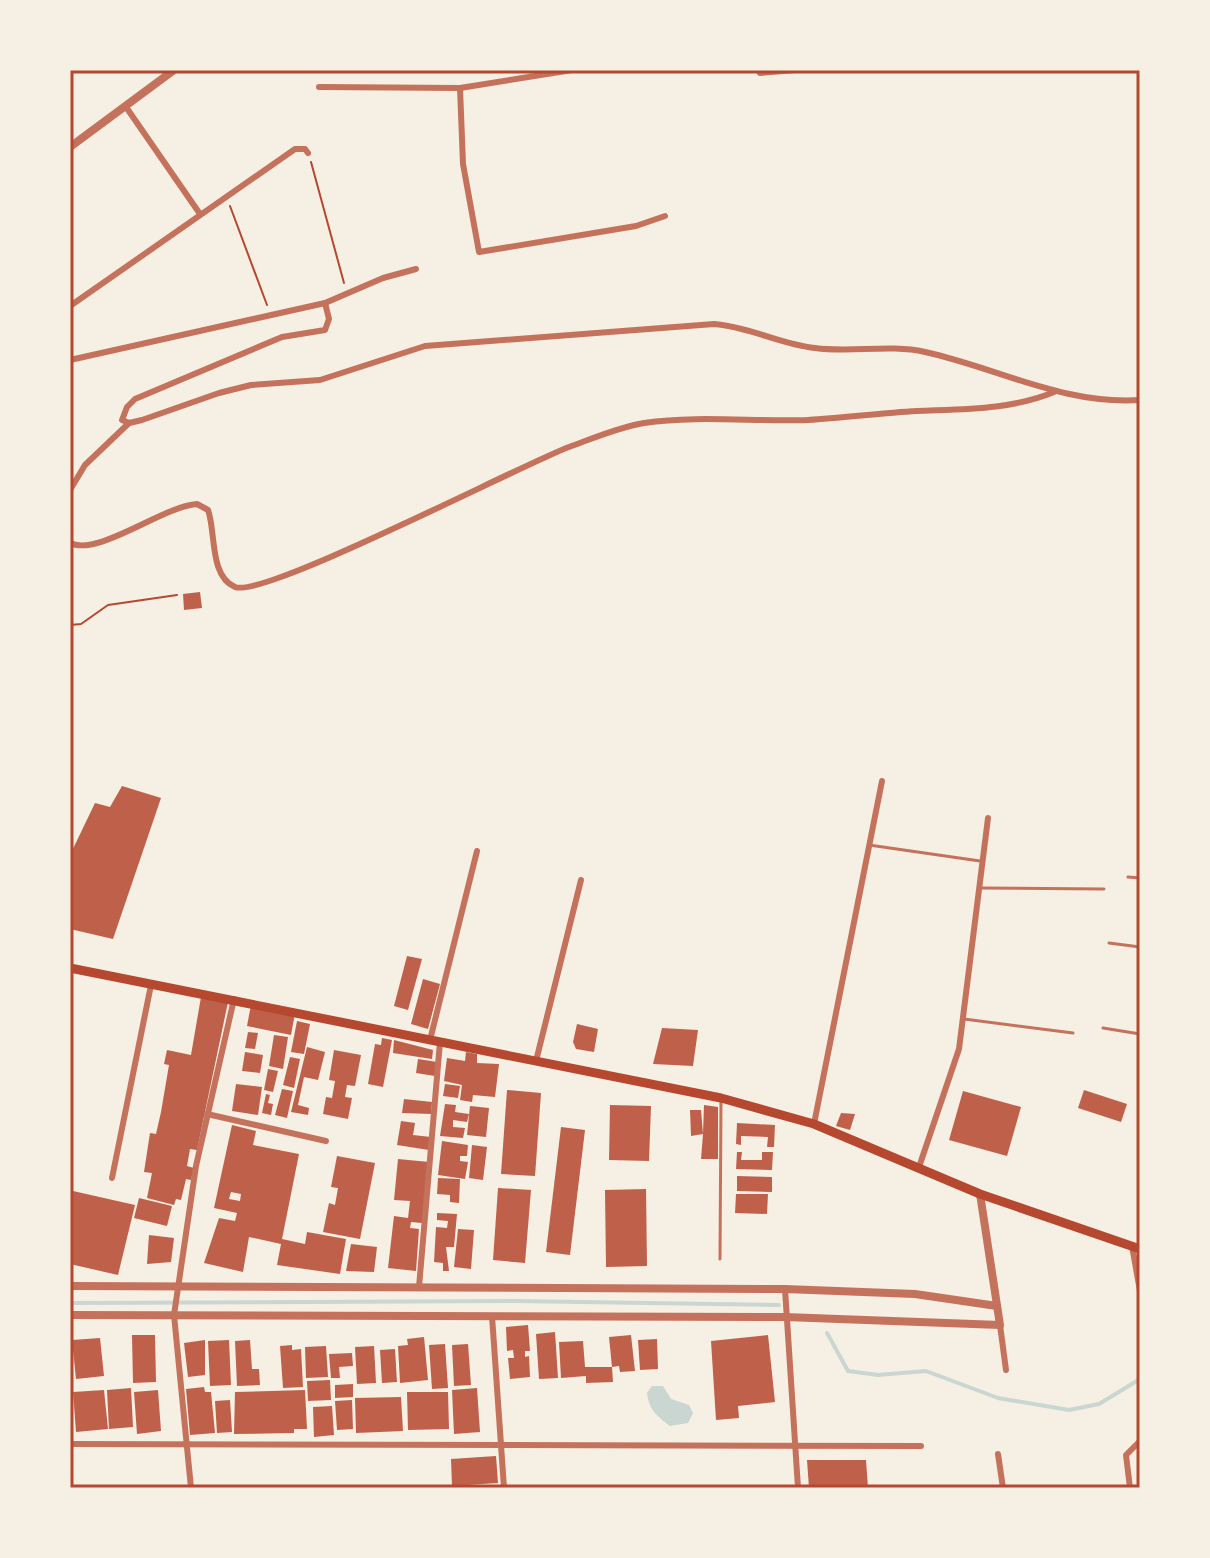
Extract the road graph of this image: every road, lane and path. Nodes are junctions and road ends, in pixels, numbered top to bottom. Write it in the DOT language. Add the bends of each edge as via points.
graph roads {
  1 [pos="174,70"];
  2 [pos="501,70"];
  3 [pos="572,70"];
  4 [pos="795,70"];
  5 [pos="760,73"];
  6 [pos="504,82"];
  7 [pos="319,87"];
  8 [pos="460,88"];
  9 [pos="126,107"];
  10 [pos="70,147"];
  11 [pos="308,153"];
  12 [pos="227,198"];
  13 [pos="200,214"];
  14 [pos="665,216"];
  15 [pos="416,269"];
  16 [pos="348,295"];
  17 [pos="325,303"];
  18 [pos="70,306"];
  19 [pos="271,316"];
  20 [pos="70,360"];
  21 [pos="1054,392"];
  22 [pos="1140,400"];
  23 [pos="129,423"];
  24 [pos="70,490"];
  25 [pos="70,543"];
  26 [pos="177,595"];
  27 [pos="70,625"];
  28 [pos="882,781"];
  29 [pos="988,818"];
  30 [pos="869,845"];
  31 [pos="477,851"];
  32 [pos="984,862"];
  33 [pos="1128,877"];
  34 [pos="1140,878"];
  35 [pos="581,880"];
  36 [pos="980,888"];
  37 [pos="1104,889"];
  38 [pos="1109,943"];
  39 [pos="1140,947"];
  40 [pos="70,968"];
  41 [pos="151,985"];
  42 [pos="234,999"];
  43 [pos="964,1019"];
  44 [pos="1103,1028"];
  45 [pos="1073,1033"];
  46 [pos="1140,1034"];
  47 [pos="435,1041"];
  48 [pos="536,1061"];
  49 [pos="721,1098"];
  50 [pos="207,1114"];
  51 [pos="814,1124"];
  52 [pos="326,1141"];
  53 [pos="919,1167"];
  54 [pos="112,1178"];
  55 [pos="980,1194"];
  56 [pos="1136,1247"];
  57 [pos="720,1259"];
  58 [pos="70,1286"];
  59 [pos="419,1287"];
  60 [pos="785,1289"];
  61 [pos="177,1290"];
  62 [pos="1140,1291"];
  63 [pos="997,1306"];
  64 [pos="175,1311"];
  65 [pos="70,1315"];
  66 [pos="492,1316"];
  67 [pos="785,1317"];
  68 [pos="1000,1325"];
  69 [pos="1006,1370"];
  70 [pos="1140,1441"];
  71 [pos="70,1444"];
  72 [pos="186,1444"];
  73 [pos="501,1445"];
  74 [pos="795,1446"];
  75 [pos="921,1446"];
  76 [pos="998,1454"];
  77 [pos="191,1488"];
  78 [pos="504,1488"];
  79 [pos="798,1488"];
  80 [pos="1003,1488"];
  81 [pos="1130,1488"];
  1 -- 9 [label="street"];
  2 -- 6 [label="street"];
  3 -- 6 [label="street"];
  4 -- 5 [label="street"];
  6 -- 8 [label="street"];
  7 -- 8 [label="street"];
  8 -- 14 [label="street" via="463,164 479,252 636,226"];
  9 -- 10 [label="street"];
  9 -- 13 [label="street"];
  11 -- 12 [label="street" via="295,149"];
  11 -- 16 [label="path"];
  12 -- 13 [label="street"];
  12 -- 19 [label="path"];
  13 -- 18 [label="street"];
  15 -- 16 [label="street"];
  16 -- 17 [label="street"];
  17 -- 19 [label="street"];
  17 -- 23 [label="street" via="325,330 282,337 135,399 123,413 122,420"];
  19 -- 20 [label="street"];
  21 -- 22 [label="street"];
  21 -- 23 [label="street" via="928,353 819,349 714,324 425,346 320,380 251,385"];
  21 -- 25 [label="street" via="1033,401 974,408 629,427 564,449 388,530 243,588 227,581 217,563 211,517 203,506 188,504 103,541"];
  23 -- 24 [label="street" via="85,465"];
  26 -- 27 [label="path" via="108,605 81,624"];
  28 -- 30 [label="street"];
  29 -- 32 [label="street"];
  30 -- 32 [label="lane"];
  30 -- 51 [label="street"];
  31 -- 47 [label="street"];
  32 -- 36 [label="street"];
  33 -- 34 [label="lane"];
  35 -- 48 [label="street"];
  36 -- 37 [label="lane"];
  36 -- 43 [label="street"];
  38 -- 39 [label="lane"];
  40 -- 41 [label="main road"];
  41 -- 42 [label="main road"];
  41 -- 54 [label="street"];
  42 -- 47 [label="main road"];
  42 -- 50 [label="street"];
  43 -- 45 [label="lane"];
  43 -- 53 [label="street" via="953,1074"];
  44 -- 46 [label="lane"];
  47 -- 48 [label="main road"];
  47 -- 59 [label="street"];
  48 -- 49 [label="main road"];
  49 -- 51 [label="main road"];
  49 -- 57 [label="lane"];
  50 -- 52 [label="street"];
  50 -- 61 [label="street"];
  51 -- 53 [label="main road"];
  53 -- 55 [label="main road"];
  55 -- 56 [label="main road"];
  55 -- 63 [label="street"];
  56 -- 62 [label="street"];
  58 -- 61 [label="street"];
  59 -- 60 [label="street"];
  59 -- 61 [label="street"];
  60 -- 63 [label="street" via="915,1294"];
  60 -- 67 [label="street"];
  61 -- 64 [label="street"];
  63 -- 68 [label="street"];
  64 -- 65 [label="street"];
  64 -- 66 [label="street"];
  64 -- 72 [label="street"];
  66 -- 67 [label="street"];
  66 -- 73 [label="street"];
  67 -- 68 [label="street"];
  67 -- 74 [label="street"];
  68 -- 69 [label="street"];
  70 -- 81 [label="street" via="1126,1455"];
  71 -- 72 [label="street"];
  72 -- 73 [label="street"];
  72 -- 77 [label="street"];
  73 -- 74 [label="street"];
  73 -- 78 [label="street"];
  74 -- 75 [label="street"];
  74 -- 79 [label="street"];
  76 -- 80 [label="street"];
}
